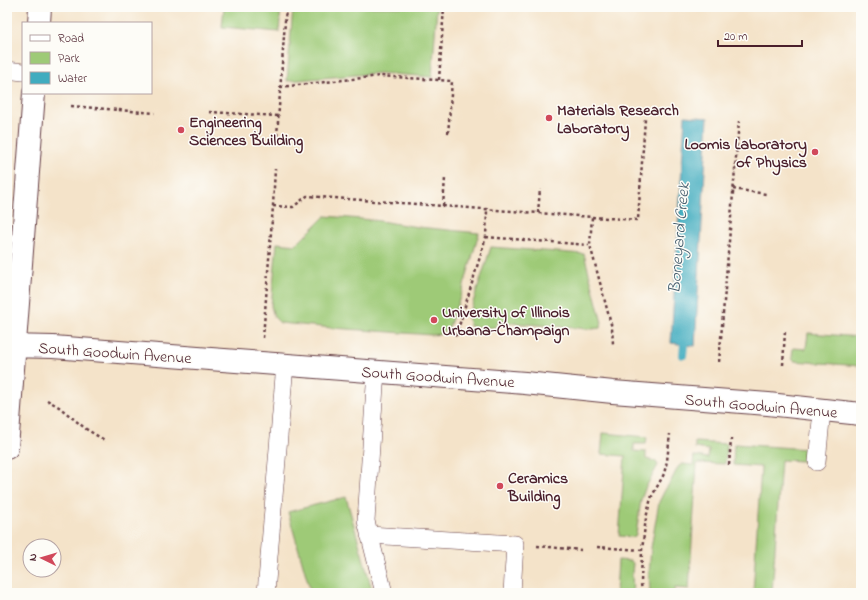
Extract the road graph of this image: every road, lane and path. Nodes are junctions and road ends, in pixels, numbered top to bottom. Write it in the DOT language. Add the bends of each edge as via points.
graph roads {
  1 [pos="40,7"];
  2 [pos="286,7"];
  3 [pos="444,7"];
  4 [pos="39,22"];
  5 [pos="7,70"];
  6 [pos="22,72"];
  7 [pos="439,80"];
  8 [pos="280,87"];
  9 [pos="34,94"];
  10 [pos="71,106"];
  11 [pos="209,112"];
  12 [pos="155,114"];
  13 [pos="278,116"];
  14 [pos="645,119"];
  15 [pos="739,121"];
  16 [pos="448,135"];
  17 [pos="277,136"];
  18 [pos="275,170"];
  19 [pos="445,178"];
  20 [pos="540,189"];
  21 [pos="733,189"];
  22 [pos="766,194"];
  23 [pos="274,206"];
  24 [pos="443,206"];
  25 [pos="487,210"];
  26 [pos="538,213"];
  27 [pos="592,217"];
  28 [pos="486,237"];
  29 [pos="590,245"];
  30 [pos="785,331"];
  31 [pos="456,336"];
  32 [pos="613,344"];
  33 [pos="11,346"];
  34 [pos="719,362"];
  35 [pos="261,363"];
  36 [pos="285,364"];
  37 [pos="783,365"];
  38 [pos="376,371"];
  39 [pos="47,400"];
  40 [pos="822,410"];
  41 [pos="861,414"];
  42 [pos="670,434"];
  43 [pos="731,439"];
  44 [pos="106,441"];
  45 [pos="7,448"];
  46 [pos="817,462"];
  47 [pos="729,465"];
  48 [pos="369,535"];
  49 [pos="515,544"];
  50 [pos="597,547"];
  51 [pos="581,550"];
  52 [pos="642,550"];
  53 [pos="266,593"];
  54 [pos="384,593"];
  55 [pos="512,593"];
  56 [pos="642,593"];
  1 -- 4 [label="street"];
  2 -- 8 [label="path"];
  3 -- 7 [label="path"];
  5 -- 6 [label="lane"];
  7 -- 8 [label="path" via="380,76"];
  7 -- 16 [label="path" via="452,81"];
  8 -- 13 [label="path"];
  9 -- 33 [label="street"];
  10 -- 12 [label="path"];
  11 -- 13 [label="path"];
  13 -- 17 [label="path"];
  14 -- 27 [label="path" via="638,220"];
  15 -- 21 [label="path"];
  18 -- 23 [label="path"];
  19 -- 24 [label="path"];
  20 -- 26 [label="path"];
  21 -- 22 [label="path"];
  21 -- 34 [label="path"];
  23 -- 24 [label="path" via="293,207 307,196"];
  23 -- 35 [label="path"];
  24 -- 25 [label="path"];
  25 -- 26 [label="path"];
  25 -- 28 [label="path"];
  26 -- 27 [label="path"];
  27 -- 29 [label="path"];
  28 -- 29 [label="path"];
  28 -- 31 [label="path"];
  29 -- 32 [label="path" via="612,328"];
  30 -- 37 [label="path"];
  33 -- 35 [label="street, South Goodwin Avenue"];
  33 -- 45 [label="street"];
  35 -- 36 [label="street, South Goodwin Avenue"];
  36 -- 38 [label="street, South Goodwin Avenue"];
  36 -- 53 [label="lane"];
  38 -- 40 [label="street, South Goodwin Avenue"];
  38 -- 48 [label="lane" via="366,521"];
  39 -- 44 [label="path"];
  40 -- 41 [label="street, South Goodwin Avenue"];
  40 -- 46 [label="lane"];
  42 -- 52 [label="path" via="664,474 651,498 646,518"];
  43 -- 47 [label="path"];
  48 -- 49 [label="lane"];
  48 -- 54 [label="lane"];
  49 -- 51 [label="path"];
  49 -- 55 [label="lane"];
  50 -- 52 [label="path"];
  52 -- 56 [label="path"];
}
